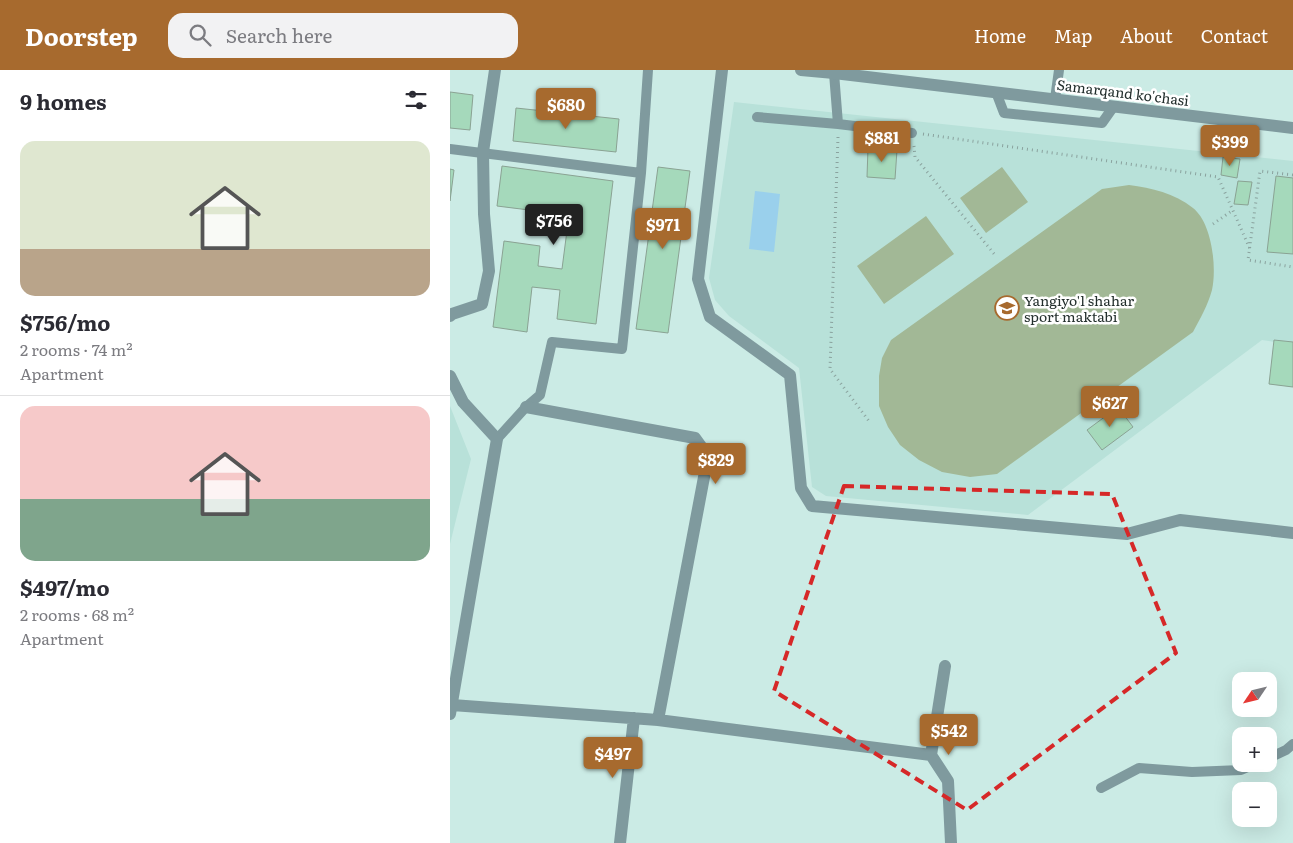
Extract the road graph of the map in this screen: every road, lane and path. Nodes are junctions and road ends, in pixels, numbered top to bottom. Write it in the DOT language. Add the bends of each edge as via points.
graph roads {
  1 [pos="495,70"];
  2 [pos="648,70"];
  3 [pos="722,70"];
  4 [pos="801,70"];
  5 [pos="1059,70"];
  6 [pos="834,73"];
  7 [pos="996,92"];
  8 [pos="1055,99"];
  9 [pos="1114,106"];
  10 [pos="757,117"];
  11 [pos="838,124"];
  12 [pos="1293,128"];
  13 [pos="912,133"];
  14 [pos="450,148"];
  15 [pos="483,152"];
  16 [pos="641,173"];
  17 [pos="1293,175"];
  18 [pos="1233,210"];
  19 [pos="1213,224"];
  20 [pos="1250,249"];
  21 [pos="994,255"];
  22 [pos="1293,267"];
  23 [pos="450,316"];
  24 [pos="450,376"];
  25 [pos="526,407"];
  26 [pos="869,421"];
  27 [pos="497,439"];
  28 [pos="1293,533"];
  29 [pos="945,666"];
  30 [pos="451,709"];
  31 [pos="634,718"];
  32 [pos="658,720"];
  33 [pos="1293,744"];
  34 [pos="1277,754"];
  35 [pos="932,755"];
  36 [pos="1232,770"];
  37 [pos="1101,788"];
  38 [pos="620,843"];
  39 [pos="951,843"];
  1 -- 15 [label="street"];
  2 -- 16 [label="lane"];
  3 -- 28 [label="street" via="698,279 710,317 790,375 801,488 812,506 1127,534 1180,520"];
  4 -- 6 [label="street, Samarqand ko'chasi"];
  5 -- 8 [label="lane"];
  6 -- 7 [label="street, Samarqand ko'chasi"];
  6 -- 11 [label="lane"];
  7 -- 8 [label="street, Samarqand ko'chasi"];
  7 -- 9 [label="lane" via="1004,113 1102,123"];
  8 -- 9 [label="street, Samarqand ko'chasi"];
  9 -- 12 [label="street, Samarqand ko'chasi"];
  10 -- 11 [label="lane"];
  11 -- 13 [label="lane"];
  11 -- 26 [label="path" via="830,369"];
  13 -- 18 [label="path" via="1218,177"];
  13 -- 21 [label="path" via="915,157"];
  14 -- 15 [label="lane"];
  15 -- 16 [label="lane"];
  15 -- 23 [label="street" via="489,271 482,304"];
  16 -- 25 [label="lane" via="622,349 552,342 540,395"];
  17 -- 20 [label="path" via="1260,171"];
  18 -- 19 [label="path"];
  18 -- 20 [label="path"];
  20 -- 22 [label="path" via="1248,260"];
  24 -- 27 [label="street" via="463,402"];
  25 -- 27 [label="lane"];
  25 -- 32 [label="street" via="695,438 708,456"];
  27 -- 30 [label="street"];
  29 -- 35 [label="street"];
  30 -- 31 [label="street"];
  31 -- 32 [label="street"];
  31 -- 38 [label="street"];
  32 -- 35 [label="street"];
  33 -- 34 [label="lane"];
  35 -- 39 [label="street" via="948,781"];
  36 -- 37 [label="lane" via="1192,772 1140,768"];
}
